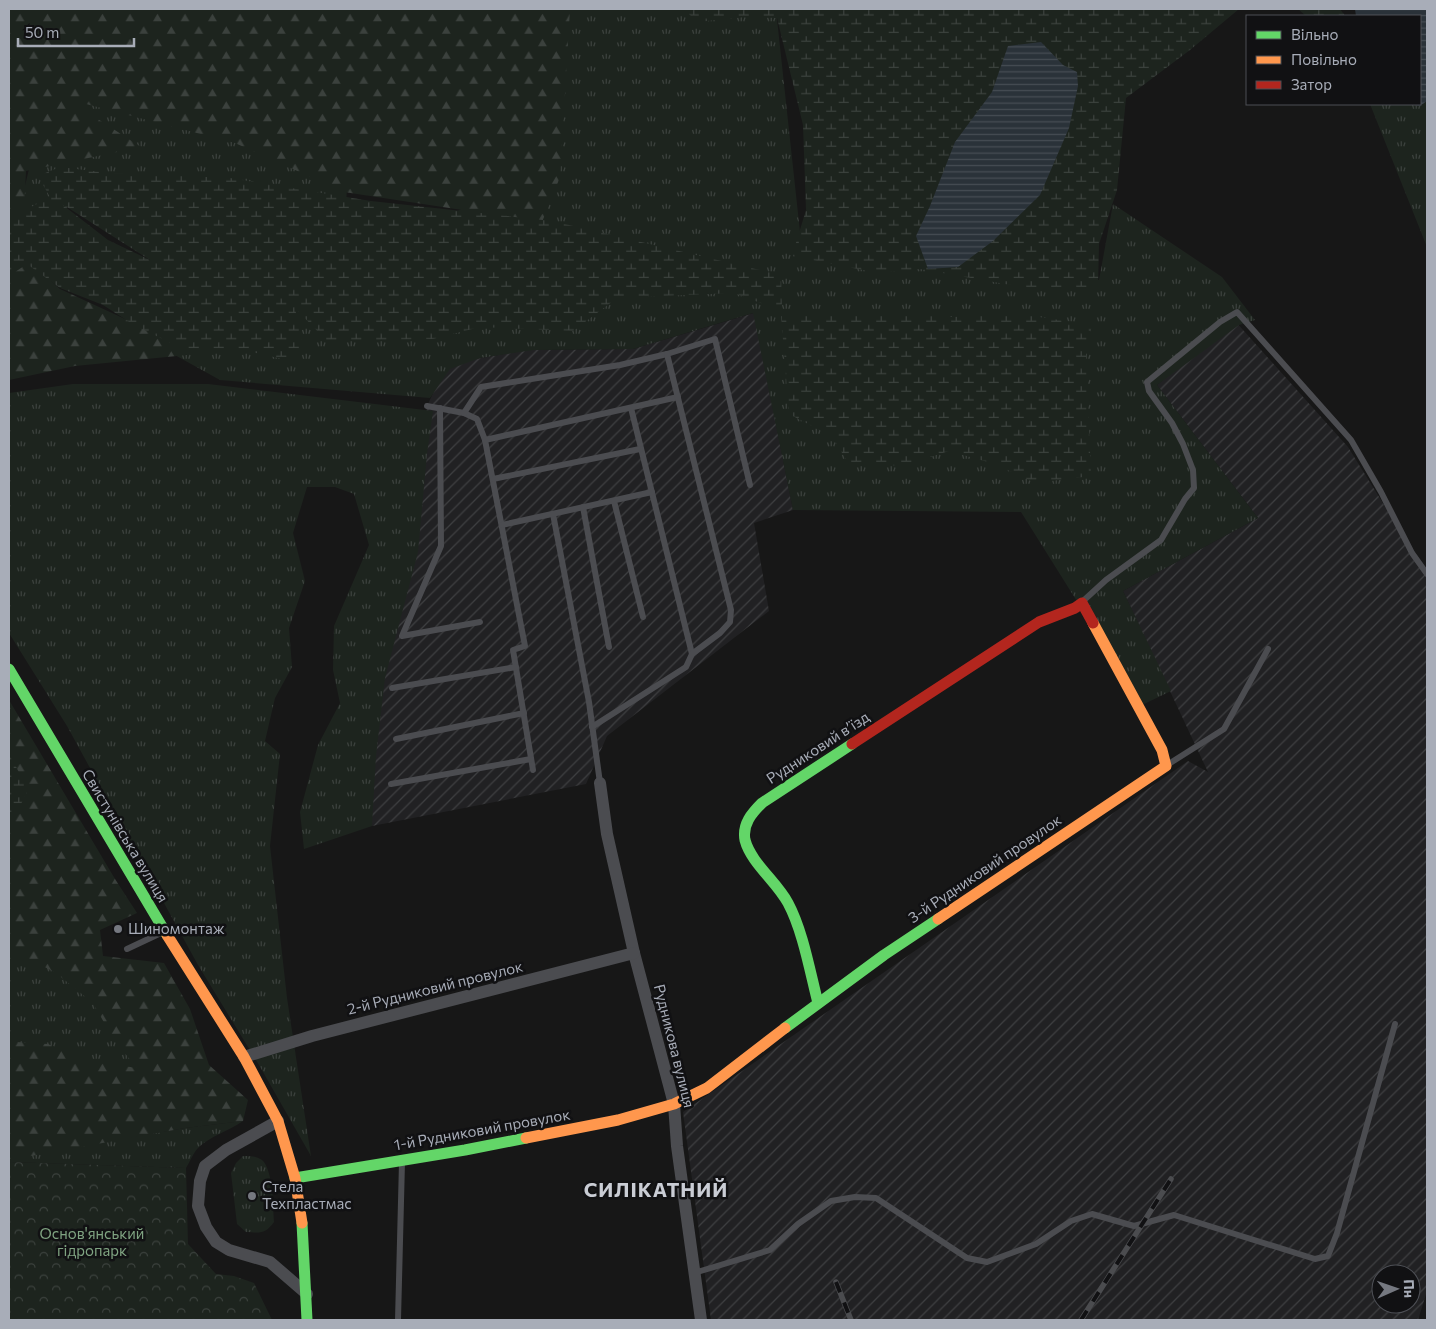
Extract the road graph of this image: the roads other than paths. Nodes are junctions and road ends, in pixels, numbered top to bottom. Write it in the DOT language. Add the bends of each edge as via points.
graph roads {
  1 [pos="667,354"];
  2 [pos="678,397"];
  3 [pos="427,406"];
  4 [pos="440,408"];
  5 [pos="631,408"];
  6 [pos="464,413"];
  7 [pos="485,440"];
  8 [pos="640,449"];
  9 [pos="493,479"];
  10 [pos="750,485"];
  11 [pos="652,492"];
  12 [pos="614,501"];
  13 [pos="583,507"];
  14 [pos="553,514"];
  15 [pos="502,525"];
  16 [pos="1427,574"];
  17 [pos="1082,603"];
  18 [pos="643,618"];
  19 [pos="480,622"];
  20 [pos="609,647"];
  21 [pos="1268,649"];
  22 [pos="692,654"];
  23 [pos="516,667"];
  24 [pos="9,669"];
  25 [pos="392,688"];
  26 [pos="524,713"];
  27 [pos="592,728"];
  28 [pos="396,738"];
  29 [pos="531,759"];
  30 [pos="1166,766"];
  31 [pos="533,770"];
  32 [pos="600,783"];
  33 [pos="390,784"];
  34 [pos="164,931"];
  35 [pos="127,949"];
  36 [pos="634,953"];
  37 [pos="818,1003"];
  38 [pos="1395,1024"];
  39 [pos="244,1057"];
  40 [pos="674,1104"];
  41 [pos="278,1121"];
  42 [pos="402,1160"];
  43 [pos="295,1178"];
  44 [pos="694,1273"];
  45 [pos="307,1294"];
  46 [pos="307,1320"];
  47 [pos="398,1320"];
  48 [pos="701,1320"];
  1 -- 2 [label="lane"];
  1 -- 6 [label="lane" via="481,387"];
  1 -- 10 [label="lane" via="714,339"];
  2 -- 5 [label="lane"];
  2 -- 22 [label="lane" via="731,610 730,622"];
  3 -- 4 [label="lane"];
  4 -- 6 [label="lane"];
  4 -- 19 [label="lane" via="440,546 402,636"];
  5 -- 7 [label="lane"];
  5 -- 8 [label="lane"];
  6 -- 7 [label="lane" via="477,419"];
  7 -- 9 [label="lane"];
  8 -- 9 [label="lane"];
  8 -- 11 [label="lane"];
  9 -- 15 [label="lane"];
  11 -- 12 [label="lane"];
  11 -- 22 [label="lane"];
  12 -- 13 [label="lane"];
  12 -- 18 [label="lane"];
  13 -- 14 [label="lane"];
  13 -- 20 [label="lane"];
  14 -- 15 [label="lane"];
  14 -- 27 [label="lane"];
  15 -- 23 [label="lane" via="525,646 513,650"];
  16 -- 17 [label="lane" via="1412,553 1351,440 1237,312 1220,322 1147,382 1183,444 1193,470 1194,488 1161,540 1106,580"];
  17 -- 30 [label="street" via="1162,750"];
  17 -- 37 [label="street, Рудниковий в’їзд" via="1039,622 762,803 751,814 745,826 745,839 750,852 788,903 803,944"];
  21 -- 30 [label="lane" via="1224,729"];
  22 -- 27 [label="lane" via="686,667"];
  23 -- 25 [label="lane"];
  23 -- 26 [label="lane"];
  24 -- 34 [label="street, Свистунівська вулиця"];
  26 -- 28 [label="lane"];
  26 -- 29 [label="lane"];
  27 -- 32 [label="lane"];
  29 -- 31 [label="lane"];
  29 -- 33 [label="lane"];
  30 -- 37 [label="street, 3-й Рудниковий провулок" via="884,955"];
  32 -- 36 [label="street, Рудникова вулиця" via="607,834"];
  34 -- 35 [label="lane"];
  34 -- 39 [label="street, Свистунівська вулиця"];
  36 -- 39 [label="street, 2-й Рудниковий провулок" via="312,1036"];
  36 -- 40 [label="street, Рудникова вулиця"];
  37 -- 40 [label="street, 3-й Рудниковий провулок" via="707,1088"];
  38 -- 44 [label="lane" via="1337,1234 1328,1256 1314,1259 1174,1215 1134,1226 1092,1214 1071,1222 1036,1244 988,1262 967,1258 876,1198 855,1196 831,1201 798,1224 770,1250"];
  39 -- 41 [label="street, Свистунівська вулиця"];
  40 -- 42 [label="street, 1-й Рудниковий провулок" via="618,1120"];
  40 -- 44 [label="street, Рудникова вулиця"];
  41 -- 43 [label="street, Свистунівська вулиця"];
  41 -- 45 [label="street" via="226,1150 206,1166 200,1181 198,1206 216,1242 229,1250 270,1262"];
  42 -- 43 [label="street, 1-й Рудниковий провулок"];
  42 -- 47 [label="lane"];
  43 -- 45 [label="street, Свистунівська вулиця"];
  44 -- 48 [label="street, Рудникова вулиця"];
  45 -- 46 [label="street, Свистунівська вулиця"];
}
